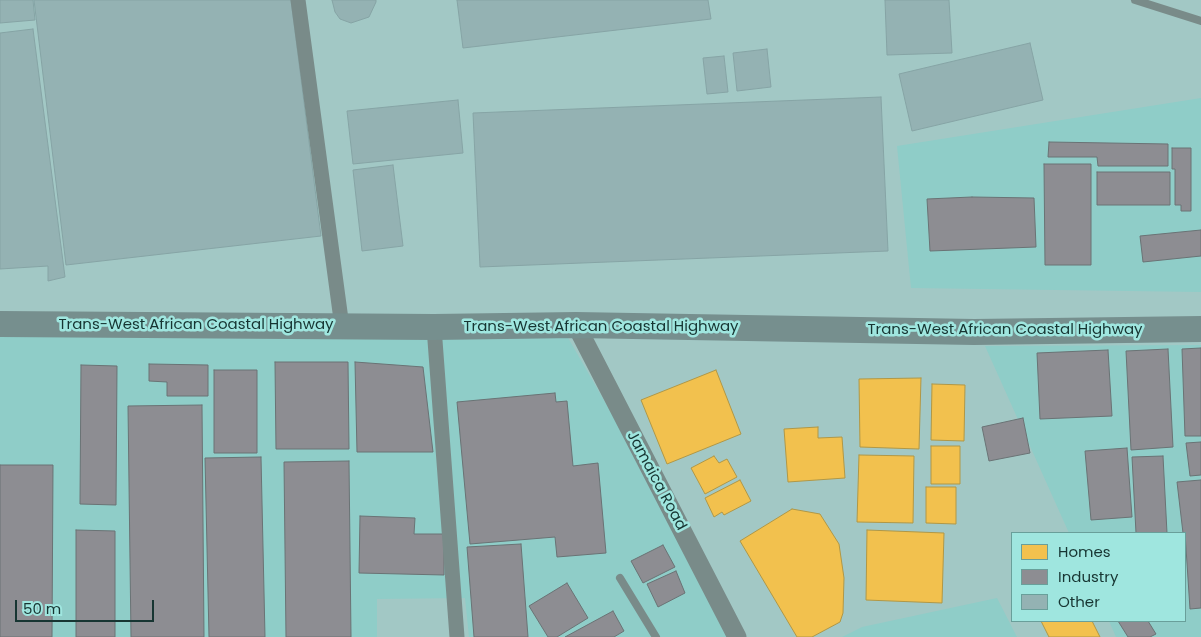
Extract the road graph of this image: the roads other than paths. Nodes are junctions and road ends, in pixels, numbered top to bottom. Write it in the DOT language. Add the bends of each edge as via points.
graph roads {
  1 [pos="298,0"];
  2 [pos="1135,0"];
  3 [pos="1201,21"];
  4 [pos="0,324"];
  5 [pos="576,325"];
  6 [pos="342,327"];
  7 [pos="434,327"];
  8 [pos="1201,329"];
  9 [pos="620,578"];
  10 [pos="457,637"];
  11 [pos="656,637"];
  12 [pos="737,637"];
  1 -- 6 [label="street"];
  2 -- 3 [label="lane"];
  4 -- 6 [label="highway, Trans-West African Coastal Highway"];
  5 -- 7 [label="highway, Trans-West African Coastal Highway"];
  5 -- 8 [label="highway, Trans-West African Coastal Highway" via="974,332"];
  5 -- 12 [label="street, Jamaica Road"];
  6 -- 7 [label="highway, Trans-West African Coastal Highway"];
  7 -- 10 [label="street"];
  9 -- 11 [label="lane"];
}
